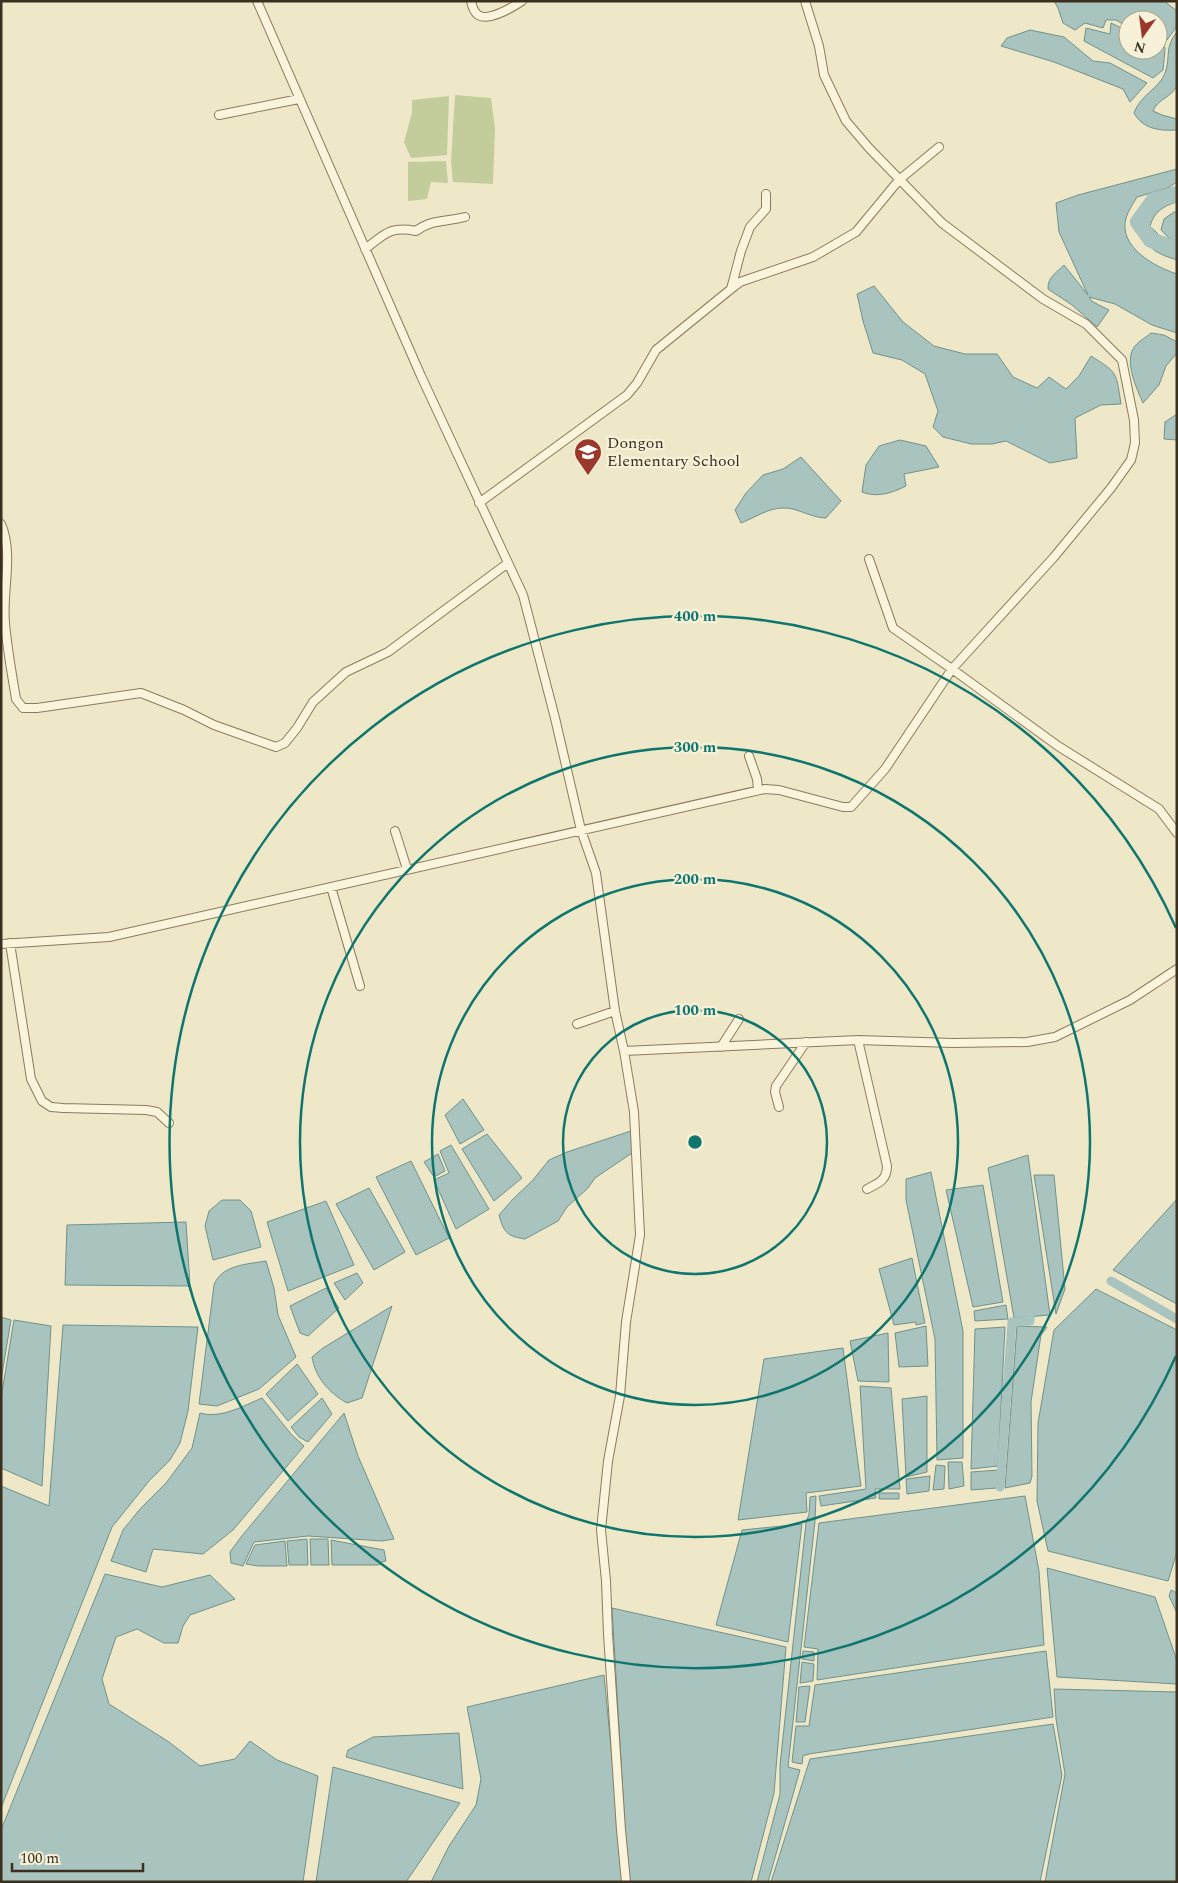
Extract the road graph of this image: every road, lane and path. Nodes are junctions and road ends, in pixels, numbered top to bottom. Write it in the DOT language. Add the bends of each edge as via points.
graph roads {
  1 [pos="257,1"];
  2 [pos="471,1"];
  3 [pos="522,1"];
  4 [pos="805,1"];
  5 [pos="300,99"];
  6 [pos="219,115"];
  7 [pos="939,147"];
  8 [pos="900,180"];
  9 [pos="766,194"];
  10 [pos="465,217"];
  11 [pos="365,250"];
  12 [pos="731,289"];
  13 [pos="479,504"];
  14 [pos="1,524"];
  15 [pos="869,559"];
  16 [pos="508,563"];
  17 [pos="952,669"];
  18 [pos="749,756"];
  19 [pos="758,790"];
  20 [pos="581,830"];
  21 [pos="395,831"];
  22 [pos="1177,833"];
  23 [pos="407,869"];
  24 [pos="331,887"];
  25 [pos="10,943"];
  26 [pos="1,944"];
  27 [pos="1177,969"];
  28 [pos="360,986"];
  29 [pos="616,1011"];
  30 [pos="739,1019"];
  31 [pos="577,1024"];
  32 [pos="858,1040"];
  33 [pos="806,1042"];
  34 [pos="721,1047"];
  35 [pos="624,1051"];
  36 [pos="779,1107"];
  37 [pos="169,1123"];
  38 [pos="867,1189"];
  39 [pos="626,1882"];
  1 -- 5 [label="street"];
  2 -- 3 [label="street" via="475,12 485,18"];
  4 -- 8 [label="street" via="824,75 846,120"];
  5 -- 6 [label="street"];
  5 -- 11 [label="street"];
  7 -- 8 [label="street"];
  8 -- 12 [label="street" via="856,232 813,257 740,282"];
  8 -- 17 [label="street" via="942,223 1043,298 1086,324 1122,360 1134,420 1131,460 1111,488 1054,557"];
  9 -- 12 [label="street" via="766,209 750,227"];
  10 -- 11 [label="street" via="428,223 416,231 394,229"];
  11 -- 13 [label="street"];
  12 -- 13 [label="street" via="656,350 626,395"];
  13 -- 16 [label="street"];
  14 -- 16 [label="street" via="6,549 5,622 16,699 24,708 141,693 214,725 276,747 285,743 313,702 346,672 388,652"];
  15 -- 17 [label="street" via="892,627"];
  16 -- 20 [label="street" via="523,595"];
  17 -- 19 [label="street" via="885,769 851,807 772,788"];
  17 -- 22 [label="street" via="1058,746 1159,809"];
  18 -- 19 [label="street"];
  19 -- 20 [label="street"];
  20 -- 23 [label="street"];
  20 -- 29 [label="street" via="596,873"];
  21 -- 23 [label="street"];
  23 -- 24 [label="street"];
  24 -- 25 [label="street" via="109,937"];
  24 -- 28 [label="street"];
  25 -- 26 [label="street"];
  25 -- 37 [label="street" via="32,1079 42,1101 56,1108 146,1110 157,1112"];
  27 -- 32 [label="street" via="1130,1000 1055,1037 1028,1042"];
  29 -- 31 [label="street"];
  29 -- 35 [label="street"];
  30 -- 34 [label="street"];
  32 -- 33 [label="street"];
  32 -- 38 [label="street" via="887,1166 884,1180"];
  33 -- 34 [label="street"];
  33 -- 36 [label="street" via="776,1086"];
  34 -- 35 [label="street"];
  35 -- 39 [label="street" via="634,1112 640,1235 601,1530"];
}
